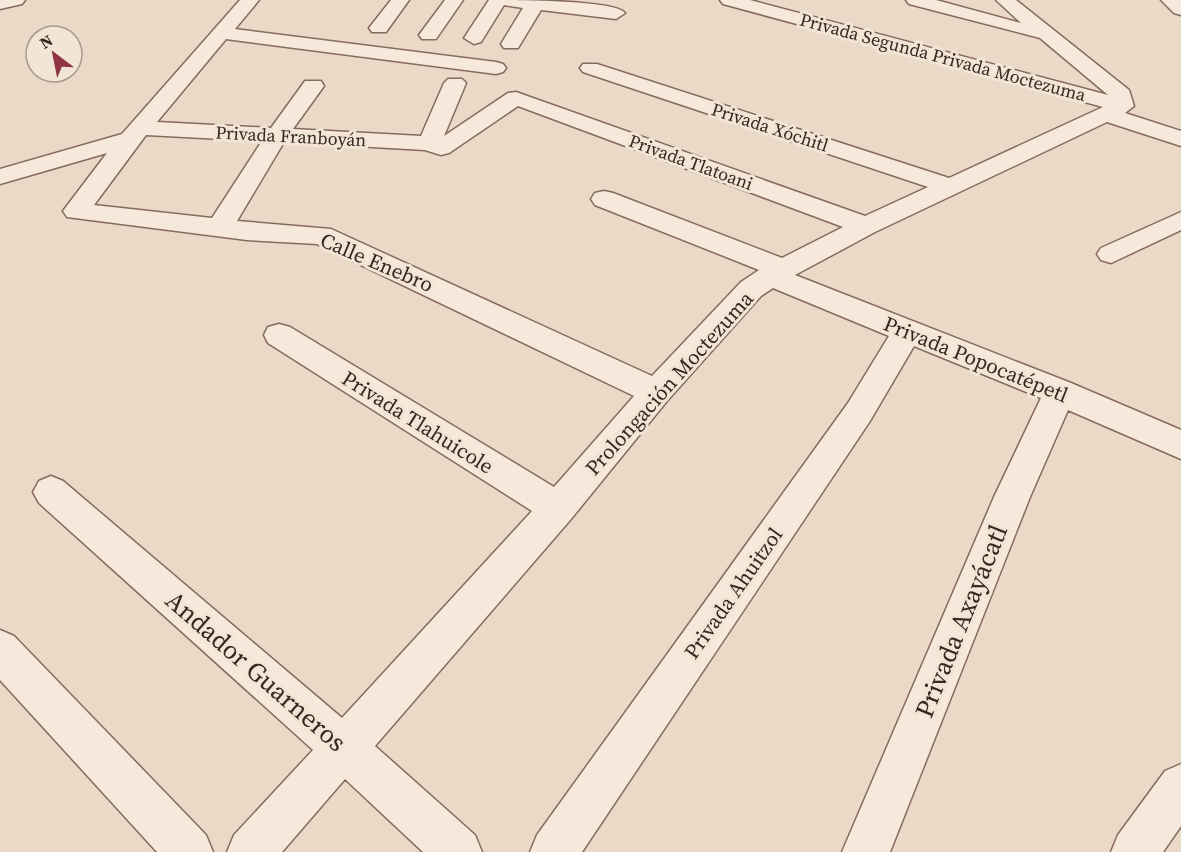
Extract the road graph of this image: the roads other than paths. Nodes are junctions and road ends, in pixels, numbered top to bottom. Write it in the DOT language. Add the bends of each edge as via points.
graph roads {
  1 [pos="16,0"];
  2 [pos="250,0"];
  3 [pos="400,0"];
  4 [pos="454,0"];
  5 [pos="498,0"];
  6 [pos="504,0"];
  7 [pos="729,0"];
  8 [pos="915,0"];
  9 [pos="1005,0"];
  10 [pos="1170,0"];
  11 [pos="0,3"];
  12 [pos="535,4"];
  13 [pos="1181,9"];
  14 [pos="616,13"];
  15 [pos="379,28"];
  16 [pos="222,33"];
  17 [pos="429,35"];
  18 [pos="1045,35"];
  19 [pos="474,38"];
  20 [pos="511,44"];
  21 [pos="496,68"];
  22 [pos="590,68"];
  23 [pos="455,83"];
  24 [pos="312,86"];
  25 [pos="1116,110"];
  26 [pos="134,133"];
  27 [pos="277,135"];
  28 [pos="1181,139"];
  29 [pos="435,145"];
  30 [pos="0,177"];
  31 [pos="950,186"];
  32 [pos="604,199"];
  33 [pos="1181,220"];
  34 [pos="866,226"];
  35 [pos="220,227"];
  36 [pos="1111,254"];
  37 [pos="776,273"];
  38 [pos="907,331"];
  39 [pos="279,335"];
  40 [pos="656,392"];
  41 [pos="1060,393"];
  42 [pos="1181,445"];
  43 [pos="51,492"];
  44 [pos="558,508"];
  45 [pos="0,650"];
  46 [pos="344,748"];
  47 [pos="1181,787"];
  48 [pos="189,852"];
  49 [pos="251,852"];
  50 [pos="458,852"];
  51 [pos="554,852"];
  52 [pos="866,852"];
  53 [pos="1135,852"];
  1 -- 11 [label="street"];
  2 -- 16 [label="street"];
  3 -- 15 [label="street"];
  4 -- 17 [label="street"];
  5 -- 19 [label="street"];
  6 -- 12 [label="street"];
  7 -- 25 [label="street, Privada Segunda Privada Moctezuma"];
  8 -- 18 [label="street"];
  9 -- 18 [label="street"];
  10 -- 13 [label="street"];
  12 -- 14 [label="street"];
  12 -- 20 [label="street"];
  16 -- 21 [label="street"];
  16 -- 26 [label="street"];
  18 -- 25 [label="street" via="1121,95"];
  22 -- 31 [label="street, Privada Xóchitl"];
  23 -- 29 [label="street"];
  24 -- 27 [label="street"];
  25 -- 28 [label="street, Privada Segunda Privada Moctezuma"];
  25 -- 31 [label="street, Prolongación Moctezuma"];
  26 -- 27 [label="street, Privada Franboyán"];
  26 -- 30 [label="street"];
  26 -- 35 [label="street, Calle Enebro" via="76,211"];
  27 -- 29 [label="street, Privada Franboyán"];
  27 -- 35 [label="street"];
  29 -- 34 [label="street, Privada Tlatoani" via="516,98"];
  31 -- 34 [label="street, Prolongación Moctezuma"];
  32 -- 37 [label="street, Privada Popocatépetl"];
  33 -- 36 [label="street"];
  34 -- 37 [label="street, Prolongación Moctezuma"];
  35 -- 40 [label="street, Calle Enebro" via="322,235"];
  37 -- 38 [label="street, Privada Popocatépetl"];
  37 -- 40 [label="street, Prolongación Moctezuma" via="751,289"];
  38 -- 41 [label="street, Privada Popocatépetl"];
  38 -- 51 [label="street, Privada Ahuitzol" via="859,412"];
  39 -- 44 [label="street, Privada Tlahuicole"];
  40 -- 44 [label="street, Prolongación Moctezuma"];
  41 -- 42 [label="street, Privada Popocatépetl"];
  41 -- 52 [label="street, Privada Axayácatl" via="1011,497"];
  43 -- 46 [label="street, Andador Guarneros"];
  44 -- 46 [label="street, Prolongación Moctezuma"];
  45 -- 48 [label="street"];
  46 -- 49 [label="street, Prolongación Moctezuma"];
  46 -- 50 [label="street, Andador Guarneros"];
  47 -- 53 [label="street"];
}
